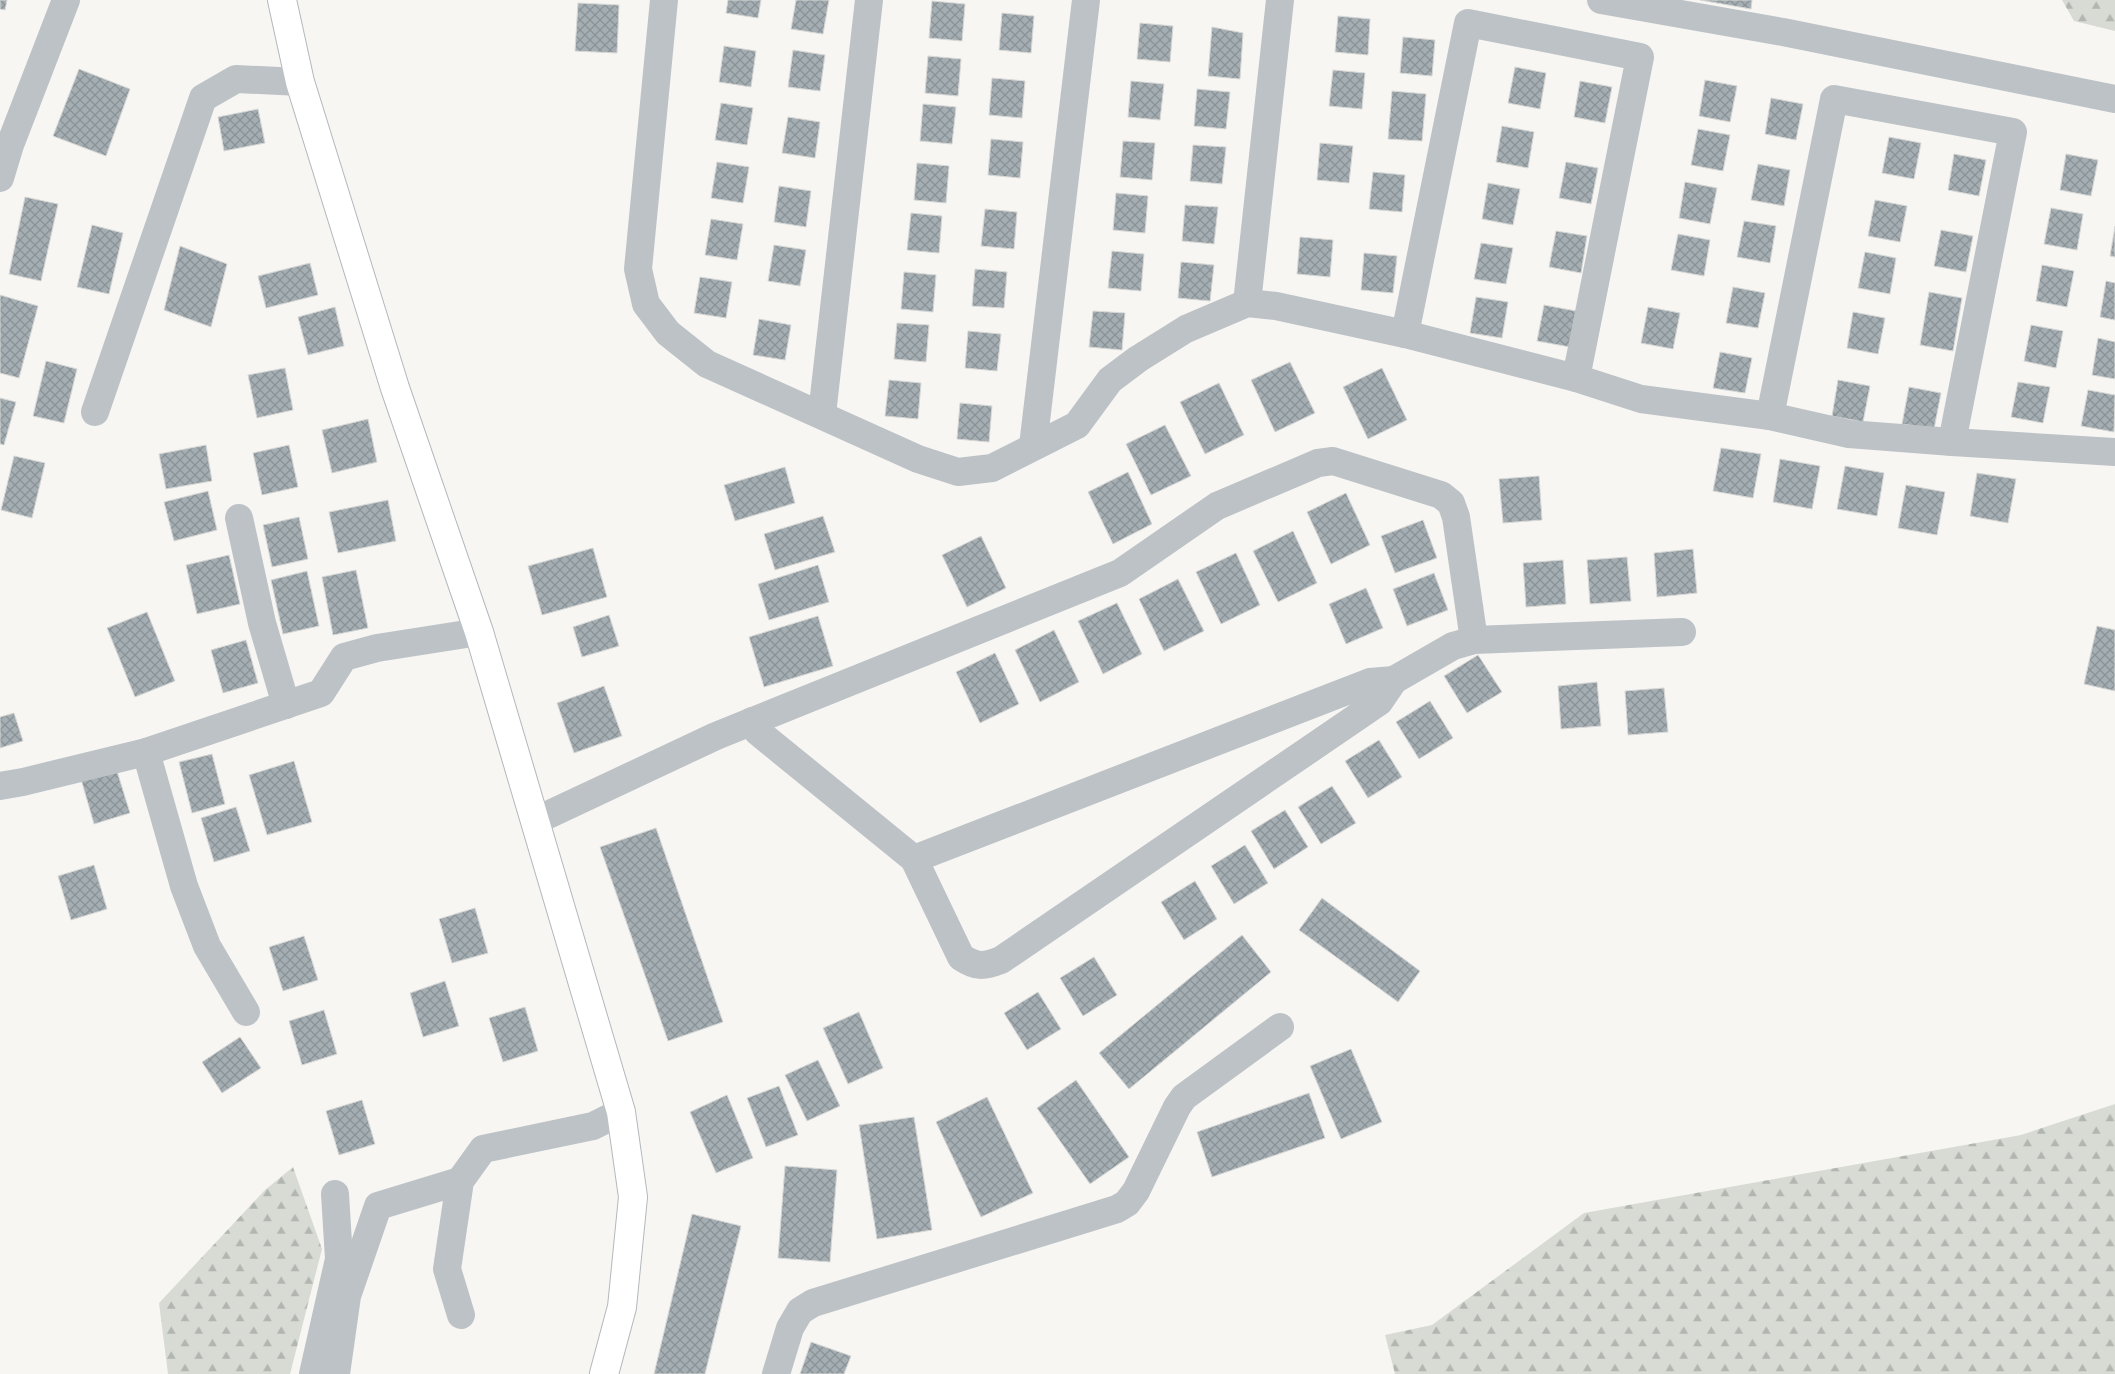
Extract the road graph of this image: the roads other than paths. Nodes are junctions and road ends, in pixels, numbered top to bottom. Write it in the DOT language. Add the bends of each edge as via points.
graph roads {
  1 [pos="66,0"];
  2 [pos="282,0"];
  3 [pos="664,0"];
  4 [pos="869,0"];
  5 [pos="1086,0"];
  6 [pos="1280,0"];
  7 [pos="1601,0"];
  8 [pos="300,82"];
  9 [pos="2115,99"];
  10 [pos="5,144"];
  11 [pos="0,178"];
  12 [pos="1247,303"];
  13 [pos="1405,334"];
  14 [pos="1576,378"];
  15 [pos="95,412"];
  16 [pos="822,414"];
  17 [pos="1770,416"];
  18 [pos="1952,442"];
  19 [pos="1033,446"];
  20 [pos="2115,452"];
  21 [pos="239,518"];
  22 [pos="478,632"];
  23 [pos="1682,632"];
  24 [pos="1474,640"];
  25 [pos="1394,680"];
  26 [pos="286,705"];
  27 [pos="752,721"];
  28 [pos="146,752"];
  29 [pos="0,786"];
  30 [pos="535,821"];
  31 [pos="914,859"];
  32 [pos="246,1012"];
  33 [pos="1280,1027"];
  34 [pos="621,1112"];
  35 [pos="460,1181"];
  36 [pos="335,1194"];
  37 [pos="460,1315"];
  38 [pos="313,1374"];
  39 [pos="336,1374"];
  40 [pos="604,1374"];
  41 [pos="776,1374"];
  1 -- 10 [label="street"];
  2 -- 8 [label="street"];
  3 -- 16 [label="street" via="638,269 646,304 668,333 707,364"];
  4 -- 16 [label="street"];
  5 -- 19 [label="street"];
  6 -- 12 [label="street"];
  7 -- 9 [label="street" via="1783,32"];
  8 -- 15 [label="street" via="236,79 203,98"];
  8 -- 22 [label="street" via="395,388"];
  10 -- 11 [label="street"];
  12 -- 13 [label="street" via="1276,306"];
  12 -- 19 [label="street" via="1186,328 1138,359 1110,380 1077,425"];
  13 -- 14 [label="street"];
  13 -- 14 [label="street" via="1468,23 1640,57"];
  14 -- 17 [label="street" via="1641,399"];
  16 -- 19 [label="street" via="918,459 958,472 992,468"];
  17 -- 18 [label="street" via="1849,434"];
  17 -- 18 [label="street" via="1834,99 2013,132"];
  18 -- 20 [label="street"];
  21 -- 26 [label="street" via="262,623"];
  22 -- 26 [label="street" via="377,648 344,657 320,693"];
  22 -- 30 [label="street"];
  23 -- 24 [label="street"];
  24 -- 25 [label="street" via="1453,646"];
  24 -- 27 [label="street" via="1456,516 1451,502 1441,495 1333,462 1318,463 1217,506 1120,573"];
  25 -- 31 [label="street" via="1370,682"];
  25 -- 31 [label="street" via="1379,702 1000,960 988,965 972,964 961,957"];
  26 -- 28 [label="street"];
  27 -- 30 [label="street"];
  27 -- 31 [label="street" via="758,732"];
  28 -- 29 [label="street"];
  28 -- 32 [label="street" via="184,886 207,946"];
  30 -- 34 [label="street"];
  33 -- 41 [label="street" via="1184,1097 1127,1204 813,1303 800,1311 790,1328"];
  34 -- 35 [label="street" via="593,1126 484,1149"];
  34 -- 40 [label="street" via="633,1197 622,1307"];
  35 -- 37 [label="street" via="447,1269"];
  35 -- 39 [label="street" via="378,1206 347,1296"];
  36 -- 38 [label="street" via="339,1259"];
}
